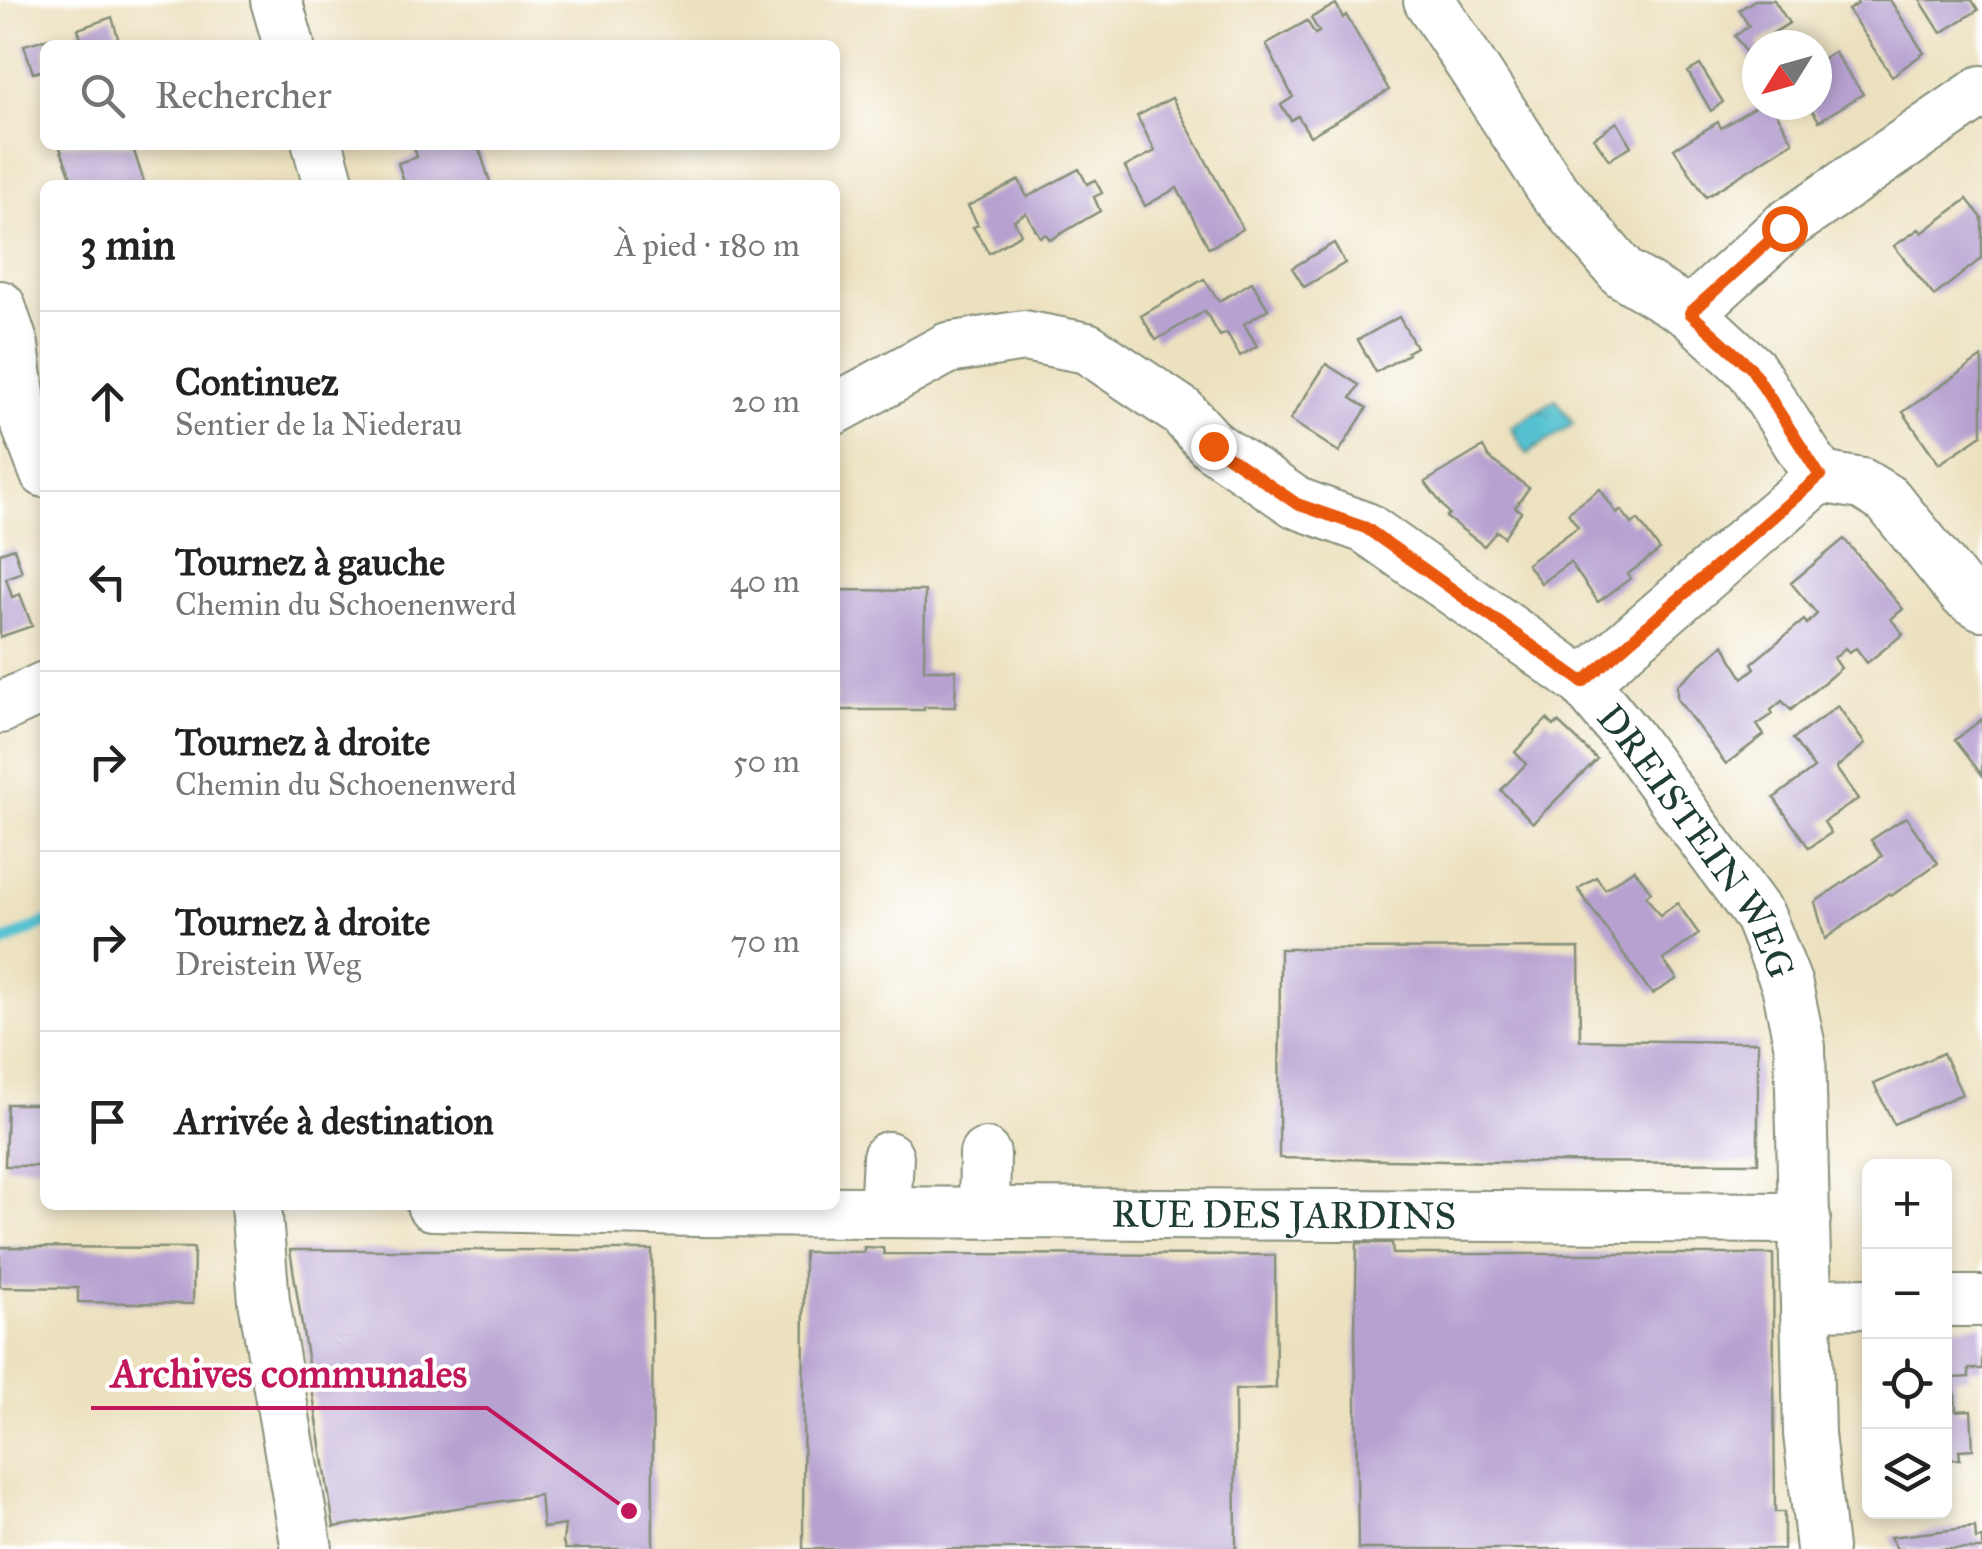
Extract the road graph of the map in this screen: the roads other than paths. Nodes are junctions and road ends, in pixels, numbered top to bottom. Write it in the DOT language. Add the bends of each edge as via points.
graph roads {
  1 [pos="276,0"];
  2 [pos="1429,0"];
  3 [pos="288,40"];
  4 [pos="1982,91"];
  5 [pos="319,150"];
  6 [pos="328,180"];
  7 [pos="0,306"];
  8 [pos="1690,313"];
  9 [pos="840,406"];
  10 [pos="40,459"];
  11 [pos="1820,476"];
  12 [pos="1982,605"];
  13 [pos="1583,682"];
  14 [pos="40,690"];
  15 [pos="0,708"];
  16 [pos="985,1154"];
  17 [pos="888,1157"];
  18 [pos="256,1210"];
  19 [pos="651,1210"];
  20 [pos="885,1211"];
  21 [pos="984,1211"];
  22 [pos="1805,1218"];
  23 [pos="1982,1300"];
  24 [pos="1952,1301"];
  25 [pos="1862,1303"];
  26 [pos="1807,1304"];
  27 [pos="307,1549"];
  28 [pos="1822,1549"];
  1 -- 3 [label="street"];
  2 -- 8 [label="street" via="1552,189 1623,274"];
  4 -- 8 [label="street" via="1784,228"];
  5 -- 6 [label="street"];
  7 -- 10 [label="street" via="13,345 21,410"];
  8 -- 11 [label="street" via="1751,368"];
  9 -- 13 [label="street, DREISTEIN WEG" via="948,348 1024,336 1088,348 1297,504 1366,528"];
  11 -- 12 [label="street" via="1862,484 1888,500 1964,594"];
  11 -- 13 [label="street"];
  13 -- 22 [label="street, DREISTEIN WEG" via="1760,917 1787,984 1800,1047"];
  14 -- 15 [label="street"];
  16 -- 21 [label="street"];
  17 -- 20 [label="street"];
  18 -- 27 [label="street" via="264,1301"];
  19 -- 20 [label="street, RUE DES JARDINS"];
  20 -- 21 [label="street, RUE DES JARDINS"];
  21 -- 22 [label="street, RUE DES JARDINS"];
  22 -- 26 [label="street"];
  23 -- 24 [label="street"];
  25 -- 26 [label="street"];
  26 -- 28 [label="street" via="1809,1434"];
}
